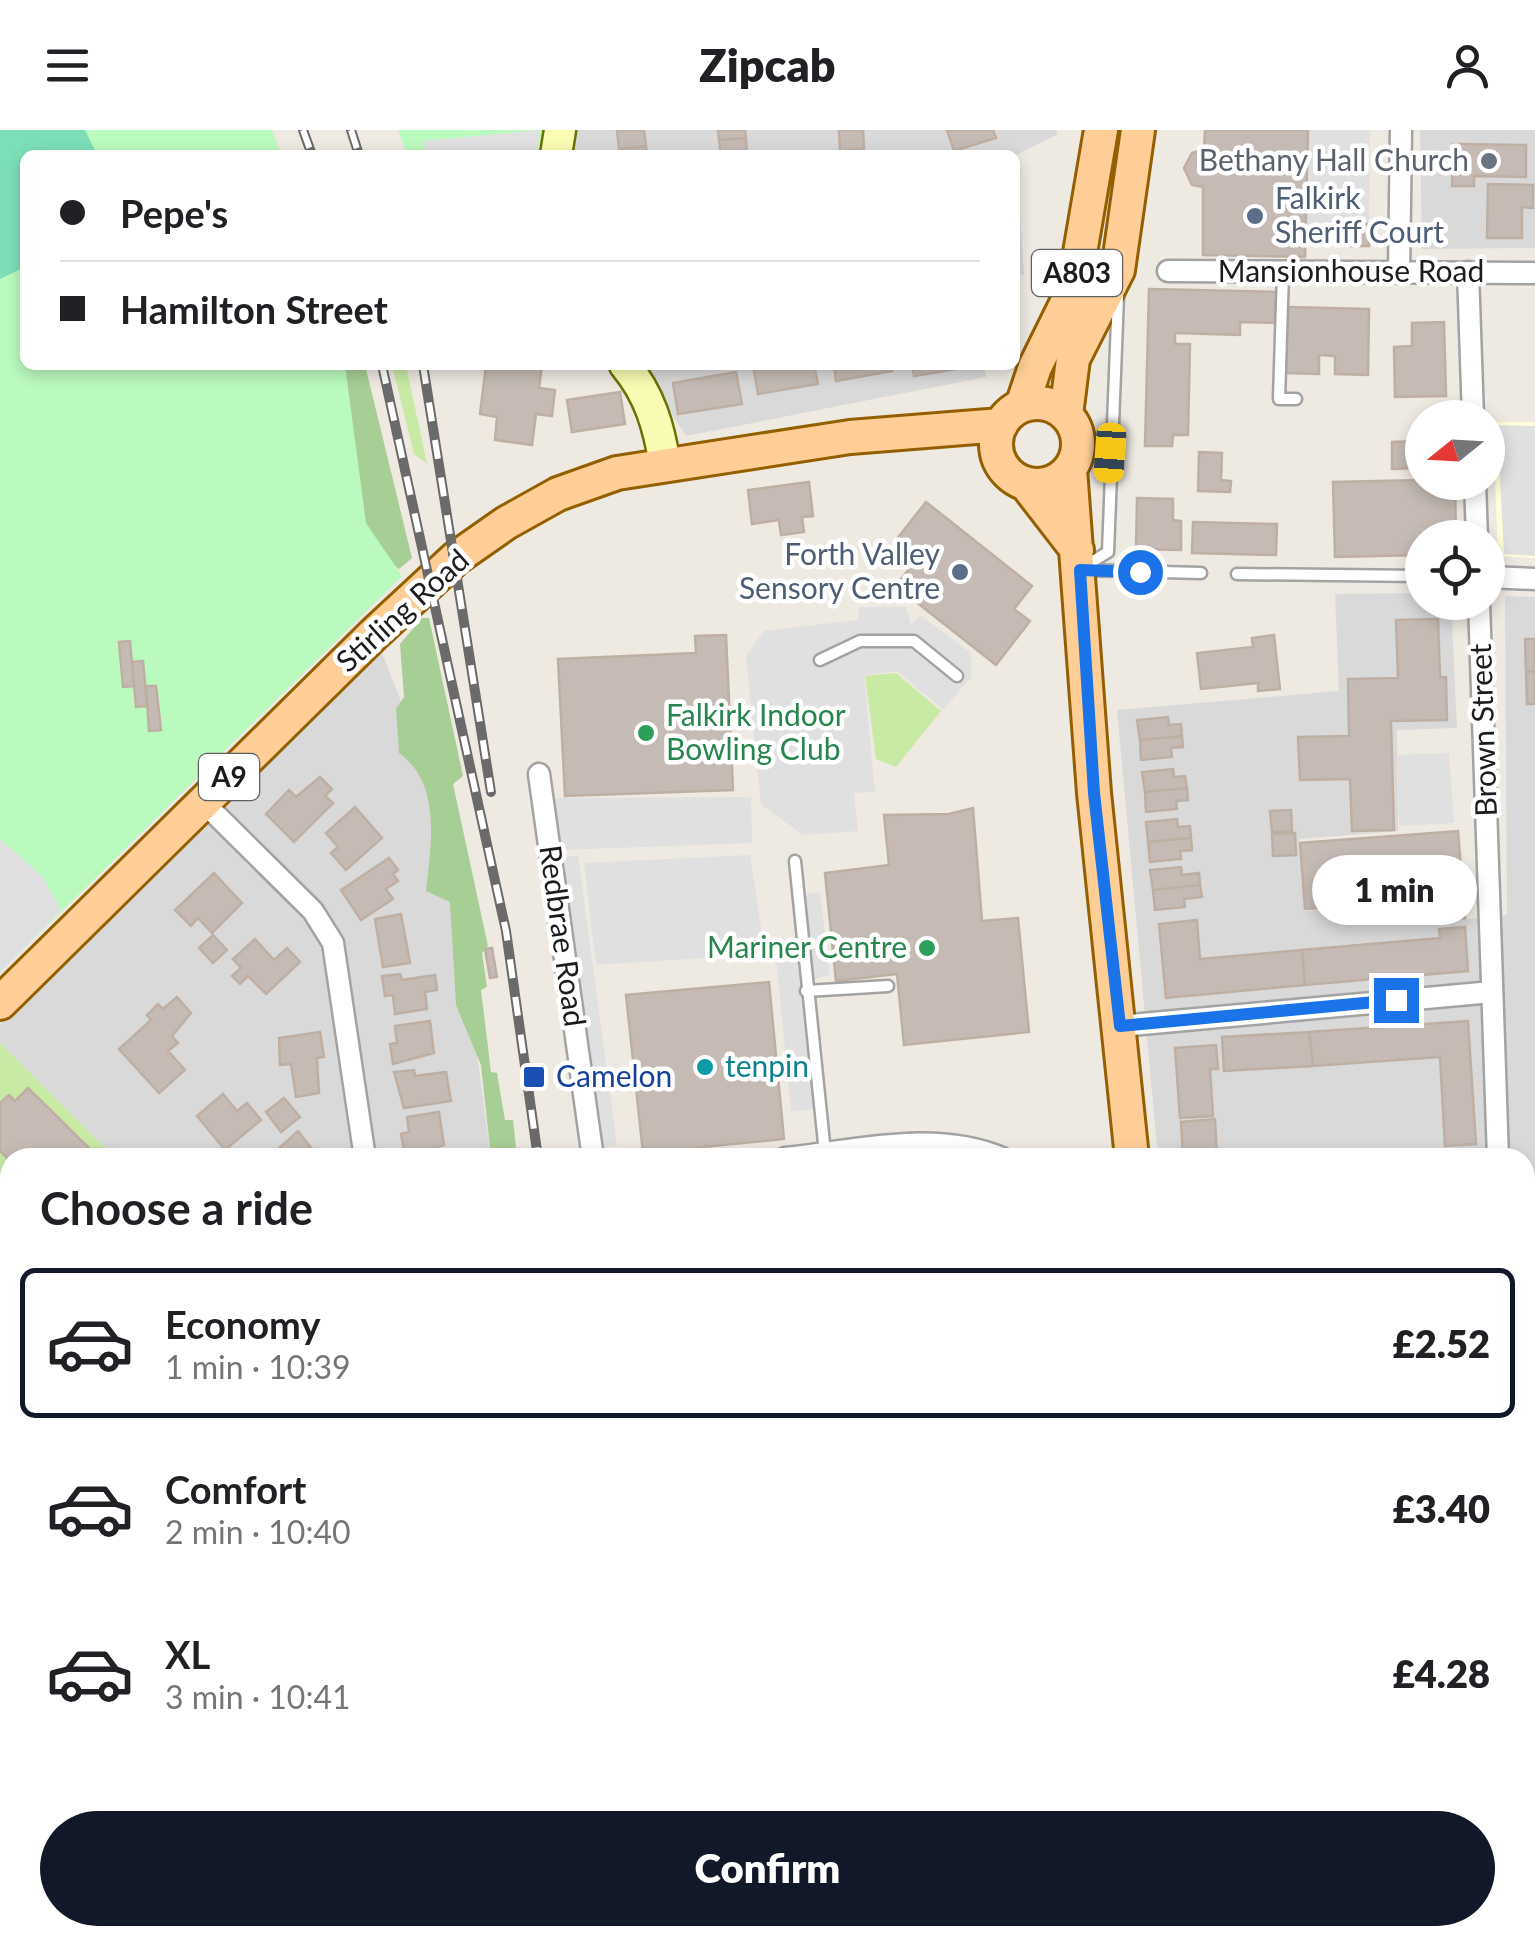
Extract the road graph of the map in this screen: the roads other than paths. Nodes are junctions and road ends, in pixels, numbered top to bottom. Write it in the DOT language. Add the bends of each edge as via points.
graph roads {
  1 [pos="1101,130"];
  2 [pos="1138,130"];
  3 [pos="1401,130"];
  4 [pos="1118,270"];
  5 [pos="1168,271"];
  6 [pos="1283,272"];
  7 [pos="1468,272"];
  8 [pos="1398,273"];
  9 [pos="1535,273"];
  10 [pos="629,370"];
  11 [pos="1296,399"];
  12 [pos="1472,400"];
  13 [pos="1012,415"];
  14 [pos="1066,415"];
  15 [pos="918,433"];
  16 [pos="665,465"];
  17 [pos="1070,469"];
  18 [pos="1014,474"];
  19 [pos="1078,560"];
  20 [pos="1201,573"];
  21 [pos="1237,574"];
  22 [pos="1405,576"];
  23 [pos="1505,578"];
  24 [pos="1535,579"];
  25 [pos="1480,620"];
  26 [pos="820,660"];
  27 [pos="958,676"];
  28 [pos="539,774"];
  29 [pos="203,802"];
  30 [pos="795,861"];
  31 [pos="888,986"];
  32 [pos="806,991"];
  33 [pos="1492,992"];
  34 [pos="0,1003"];
  35 [pos="1120,1026"];
  36 [pos="364,1148"];
  37 [pos="592,1148"];
  38 [pos="824,1148"];
  39 [pos="868,1148"];
  40 [pos="980,1148"];
  41 [pos="1131,1148"];
  42 [pos="1498,1148"];
  1 -- 13 [label="main road, A803" via="1074,288"];
  2 -- 4 [label="main road, A803"];
  3 -- 8 [label="street"];
  4 -- 14 [label="main road, A803" via="1073,359"];
  4 -- 19 [label="lane" via="1108,552"];
  5 -- 6 [label="street, Mansionhouse Road"];
  6 -- 8 [label="street, Mansionhouse Road"];
  6 -- 11 [label="lane" via="1279,399"];
  7 -- 8 [label="street, Mansionhouse Road"];
  7 -- 9 [label="street, Mansionhouse Road"];
  7 -- 12 [label="street"];
  10 -- 16 [label="street" via="652,411"];
  13 -- 14 [label="main road" via="1045,404"];
  13 -- 15 [label="main road, Stirling Road / A9"];
  13 -- 18 [label="main road" via="997,452"];
  14 -- 17 [label="main road" via="1077,435"];
  15 -- 16 [label="main road, Stirling Road / A9"];
  15 -- 18 [label="main road, Stirling Road / A9"];
  16 -- 29 [label="main road, Stirling Road / A9" via="558,494 456,558"];
  17 -- 18 [label="main road" via="1050,483"];
  17 -- 19 [label="main road"];
  18 -- 19 [label="main road"];
  19 -- 20 [label="lane"];
  19 -- 35 [label="main road"];
  21 -- 22 [label="lane"];
  23 -- 24 [label="street"];
  25 -- 33 [label="street, Brown Street"];
  26 -- 27 [label="lane" via="860,641 914,641"];
  28 -- 37 [label="street, Redbrae Road"];
  29 -- 34 [label="main road, Stirling Road / A9"];
  29 -- 36 [label="street" via="313,911 334,943"];
  30 -- 32 [label="lane"];
  31 -- 32 [label="lane"];
  32 -- 38 [label="lane"];
  33 -- 35 [label="street"];
  33 -- 42 [label="street, Brown Street"];
  35 -- 41 [label="main road"];
  39 -- 40 [label="street"];
}
